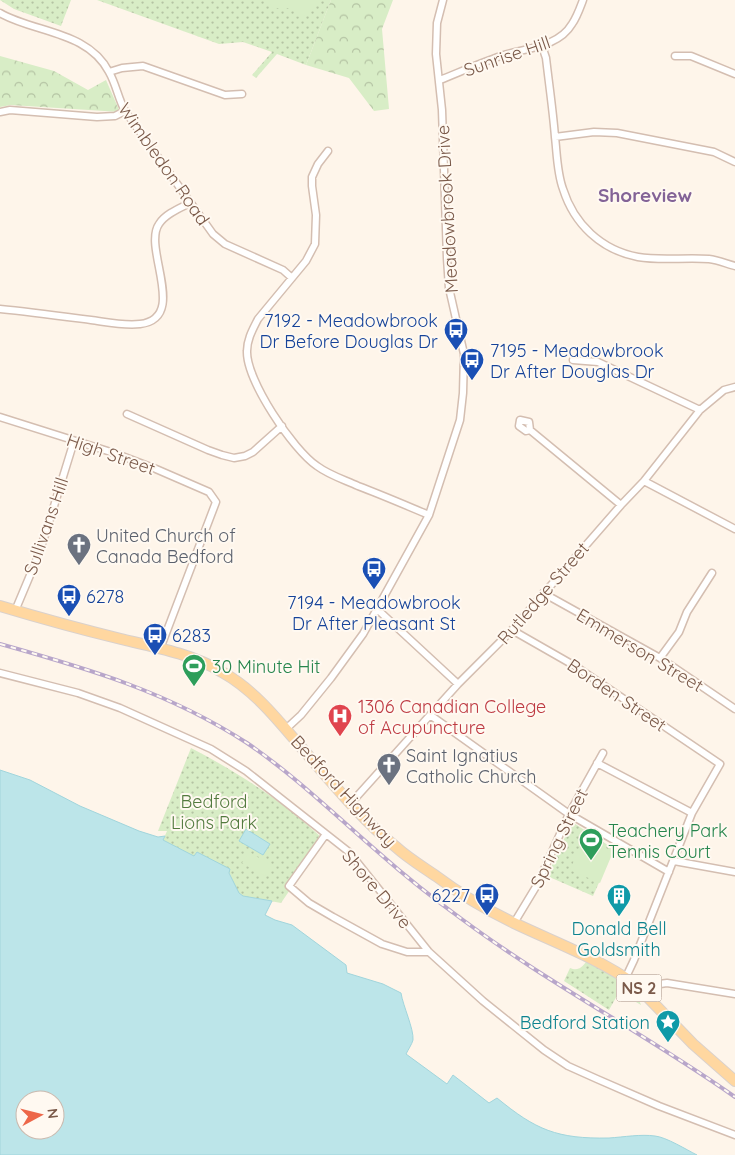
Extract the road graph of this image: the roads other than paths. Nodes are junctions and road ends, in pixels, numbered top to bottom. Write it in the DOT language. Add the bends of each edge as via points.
graph roads {
  1 [pos="443,0"];
  2 [pos="584,0"];
  3 [pos="0,13"];
  4 [pos="542,46"];
  5 [pos="675,56"];
  6 [pos="109,72"];
  7 [pos="735,74"];
  8 [pos="440,80"];
  9 [pos="242,94"];
  10 [pos="125,111"];
  11 [pos="0,112"];
  12 [pos="555,137"];
  13 [pos="328,151"];
  14 [pos="735,162"];
  15 [pos="190,203"];
  16 [pos="735,266"];
  17 [pos="292,278"];
  18 [pos="0,309"];
  19 [pos="573,360"];
  20 [pos="735,387"];
  21 [pos="700,410"];
  22 [pos="127,414"];
  23 [pos="0,417"];
  24 [pos="282,426"];
  25 [pos="530,430"];
  26 [pos="74,441"];
  27 [pos="644,481"];
  28 [pos="620,505"];
  29 [pos="429,515"];
  30 [pos="735,528"];
  31 [pos="712,573"];
  32 [pos="543,593"];
  33 [pos="0,606"];
  34 [pos="377,609"];
  35 [pos="15,611"];
  36 [pos="512,630"];
  37 [pos="160,649"];
  38 [pos="660,658"];
  39 [pos="0,672"];
  40 [pos="458,684"];
  41 [pos="735,709"];
  42 [pos="430,715"];
  43 [pos="287,728"];
  44 [pos="603,753"];
  45 [pos="598,763"];
  46 [pos="351,803"];
  47 [pos="569,814"];
  48 [pos="692,814"];
  49 [pos="326,834"];
  50 [pos="674,861"];
  51 [pos="669,872"];
  52 [pos="735,872"];
  53 [pos="514,923"];
  54 [pos="429,952"];
  55 [pos="626,977"];
  56 [pos="735,994"];
  57 [pos="647,996"];
  58 [pos="735,1082"];
  59 [pos="735,1135"];
  1 -- 8 [label="street, Meadowbrook Drive" via="436,42"];
  2 -- 4 [label="street, Sunrise Hill" via="572,26"];
  3 -- 6 [label="street, Wimbledon Road" via="87,46"];
  4 -- 8 [label="street, Sunrise Hill" via="500,56"];
  4 -- 12 [label="street"];
  5 -- 7 [label="street" via="691,56"];
  6 -- 9 [label="street" via="143,66 225,95"];
  6 -- 10 [label="street, Wimbledon Road"];
  8 -- 29 [label="street, Meadowbrook Drive" via="449,288 464,354 458,428"];
  10 -- 11 [label="street" via="115,116 97,117 10,110"];
  10 -- 15 [label="street, Wimbledon Road"];
  12 -- 14 [label="street" via="617,133 714,152"];
  12 -- 16 [label="street" via="566,197 596,240 637,257 709,259"];
  13 -- 17 [label="street" via="312,177 315,244"];
  15 -- 17 [label="street, Wimbledon Road" via="225,244 283,270"];
  15 -- 18 [label="street" via="159,224 156,247 164,298 159,314 150,322 114,323"];
  17 -- 24 [label="street" via="258,319 247,351 253,377"];
  19 -- 21 [label="street" via="598,362"];
  20 -- 21 [label="street, Rutledge Street" via="724,390"];
  21 -- 27 [label="street, Rutledge Street"];
  22 -- 24 [label="street" via="215,453 234,458 254,452"];
  23 -- 26 [label="street, High Street"];
  24 -- 29 [label="street" via="306,458 319,468"];
  25 -- 28 [label="street"];
  26 -- 35 [label="street, Sullivans Hill" via="36,561"];
  26 -- 37 [label="street, High Street" via="156,469 209,492 216,502"];
  27 -- 28 [label="street, Rutledge Street"];
  27 -- 30 [label="street"];
  28 -- 32 [label="street, Rutledge Street"];
  29 -- 34 [label="street, Meadowbrook Drive"];
  31 -- 38 [label="street" via="687,612 679,632"];
  32 -- 36 [label="street, Rutledge Street"];
  32 -- 38 [label="street, Emmerson Street"];
  33 -- 35 [label="main road, Bedford Highway / NS 2"];
  34 -- 40 [label="street"];
  34 -- 43 [label="street, Meadowbrook Drive" via="331,678"];
  35 -- 37 [label="main road, Bedford Highway / NS 2"];
  36 -- 40 [label="street, Rutledge Street"];
  36 -- 48 [label="street, Borden Street" via="575,666 720,764"];
  37 -- 43 [label="main road, Bedford Highway / NS 2" via="223,672"];
  38 -- 41 [label="street, Emmerson Street"];
  39 -- 49 [label="street, Shore Drive" via="120,708 211,749 246,771"];
  40 -- 42 [label="street, Rutledge Street"];
  42 -- 46 [label="street, Rutledge Street"];
  42 -- 47 [label="street"];
  43 -- 46 [label="main road, Bedford Highway / NS 2"];
  44 -- 45 [label="street, Spring Street"];
  45 -- 47 [label="street, Spring Street"];
  45 -- 48 [label="street"];
  46 -- 53 [label="main road, Bedford Highway / NS 2" via="396,847 452,887"];
  47 -- 51 [label="street"];
  47 -- 53 [label="street, Spring Street" via="536,885"];
  48 -- 50 [label="street"];
  49 -- 54 [label="street, Shore Drive" via="349,852"];
  49 -- 54 [label="street" via="289,886 333,917 382,944 407,952"];
  50 -- 51 [label="street"];
  50 -- 52 [label="street"];
  51 -- 55 [label="street"];
  53 -- 55 [label="main road, Bedford Highway / NS 2" via="587,955"];
  54 -- 59 [label="street, Shore Drive" via="483,1001 568,1066"];
  55 -- 57 [label="main road, Bedford Highway / NS 2"];
  56 -- 57 [label="street" via="658,983"];
  57 -- 58 [label="main road, Bedford Highway / NS 2" via="692,1044"];
}
